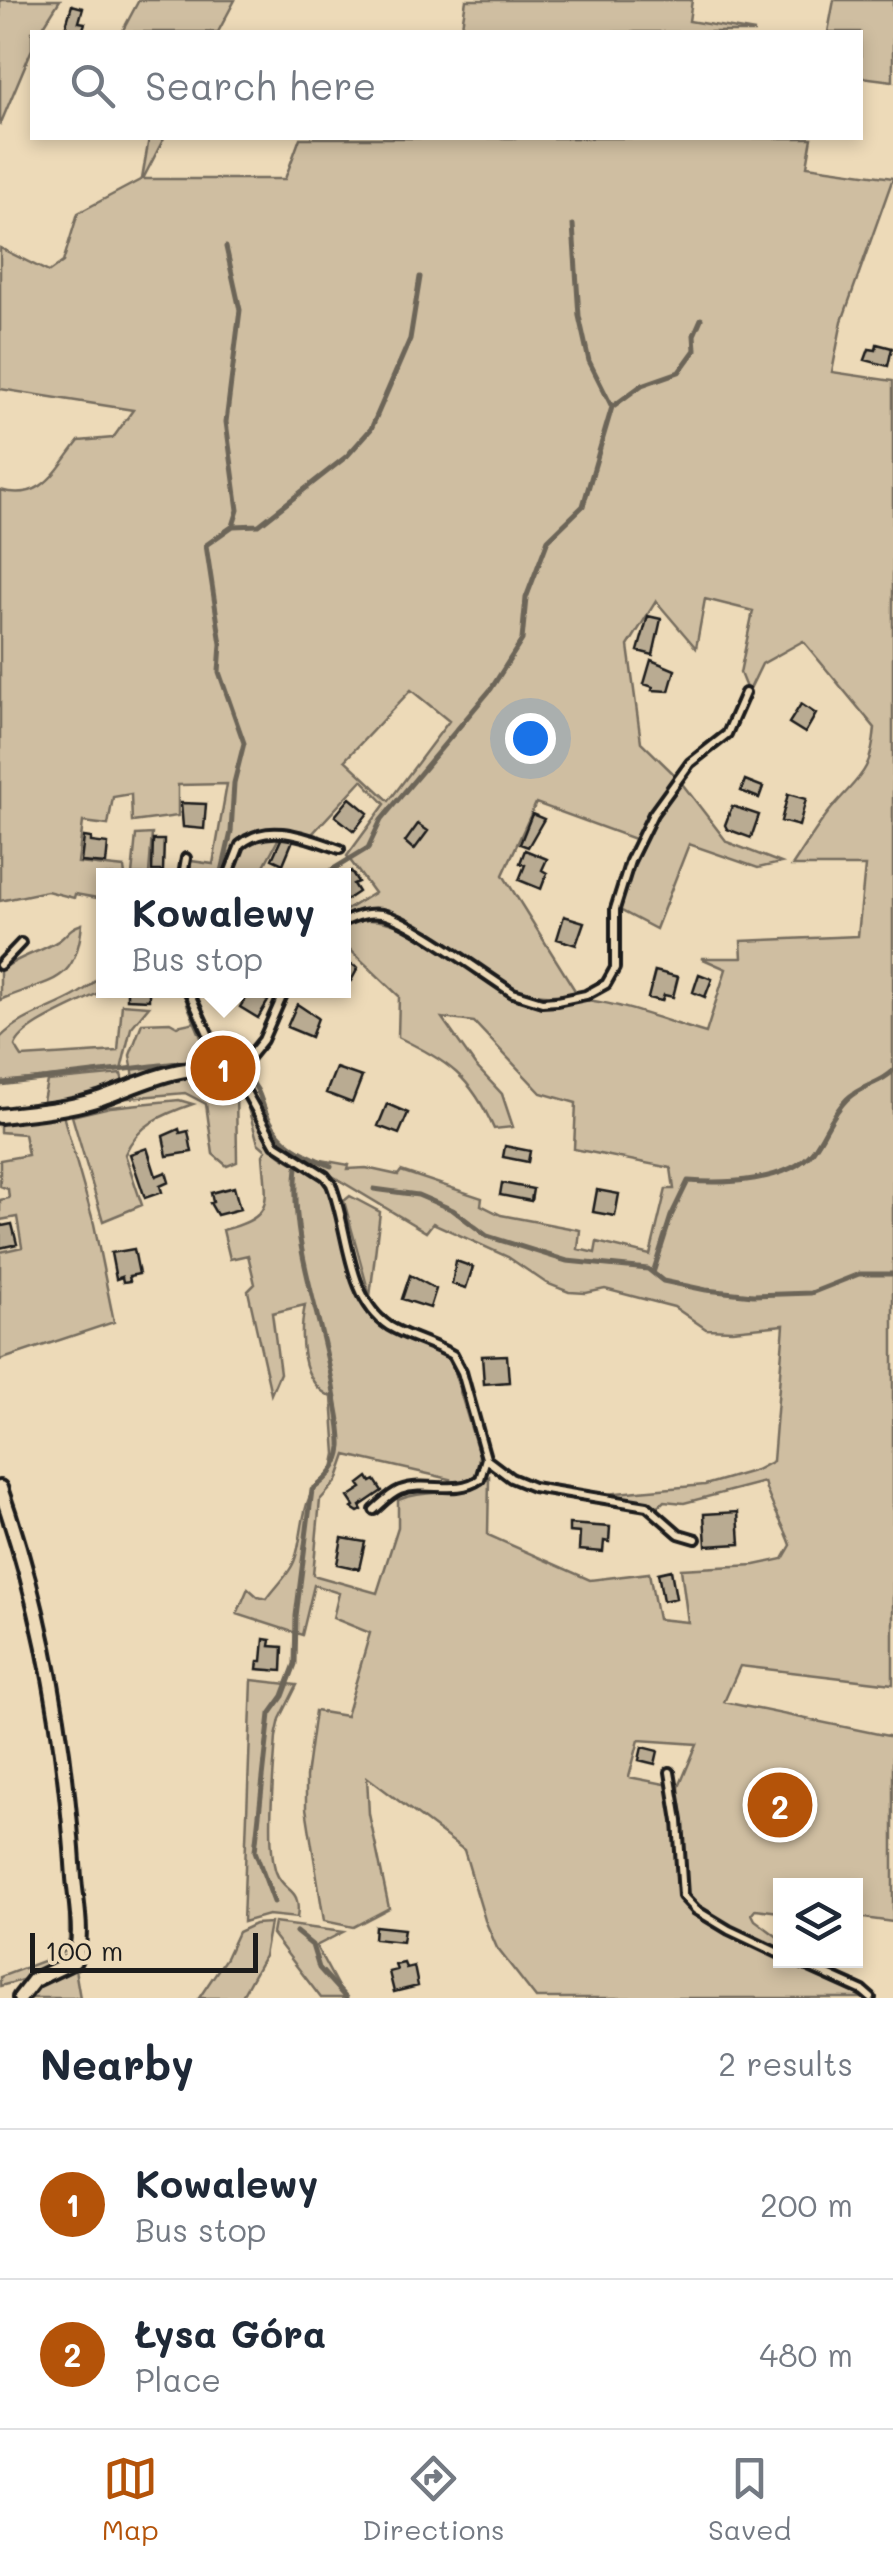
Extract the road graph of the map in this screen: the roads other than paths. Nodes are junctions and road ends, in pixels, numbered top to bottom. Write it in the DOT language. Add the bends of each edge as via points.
graph roads {
  1 [pos="745,693"];
  2 [pos="340,849"];
  3 [pos="186,858"];
  4 [pos="184,868"];
  5 [pos="231,868"];
  6 [pos="351,918"];
  7 [pos="20,943"];
  8 [pos="0,965"];
  9 [pos="192,998"];
  10 [pos="281,998"];
  11 [pos="218,1072"];
  12 [pos="237,1079"];
  13 [pos="0,1116"];
  14 [pos="486,1458"];
  15 [pos="0,1488"];
  16 [pos="374,1510"];
  17 [pos="696,1539"];
  18 [pos="670,1772"];
  19 [pos="773,1950"];
  20 [pos="812,1968"];
  21 [pos="20,1998"];
  22 [pos="871,1998"];
  1 -- 6 [label="lane" via="733,725 690,763 630,861 613,924 615,968 602,988 557,1001 528,998 403,922 371,914"];
  2 -- 5 [label="lane" via="288,833 258,835 240,845"];
  3 -- 4 [label="lane"];
  7 -- 8 [label="lane"];
  9 -- 11 [label="lane" via="216,1050"];
  10 -- 12 [label="lane"];
  11 -- 12 [label="street"];
  11 -- 13 [label="street" via="158,1075 96,1100"];
  12 -- 14 [label="lane" via="275,1144 331,1184 373,1312 400,1332 453,1354"];
  14 -- 16 [label="lane" via="480,1479 467,1487 406,1488"];
  14 -- 17 [label="lane" via="533,1487 647,1506 678,1534"];
  15 -- 21 [label="street" via="30,1578 50,1676 78,1940 74,1961 34,1980"];
  18 -- 19 [label="lane" via="684,1896 705,1916"];
  20 -- 22 [label="lane"];
}
